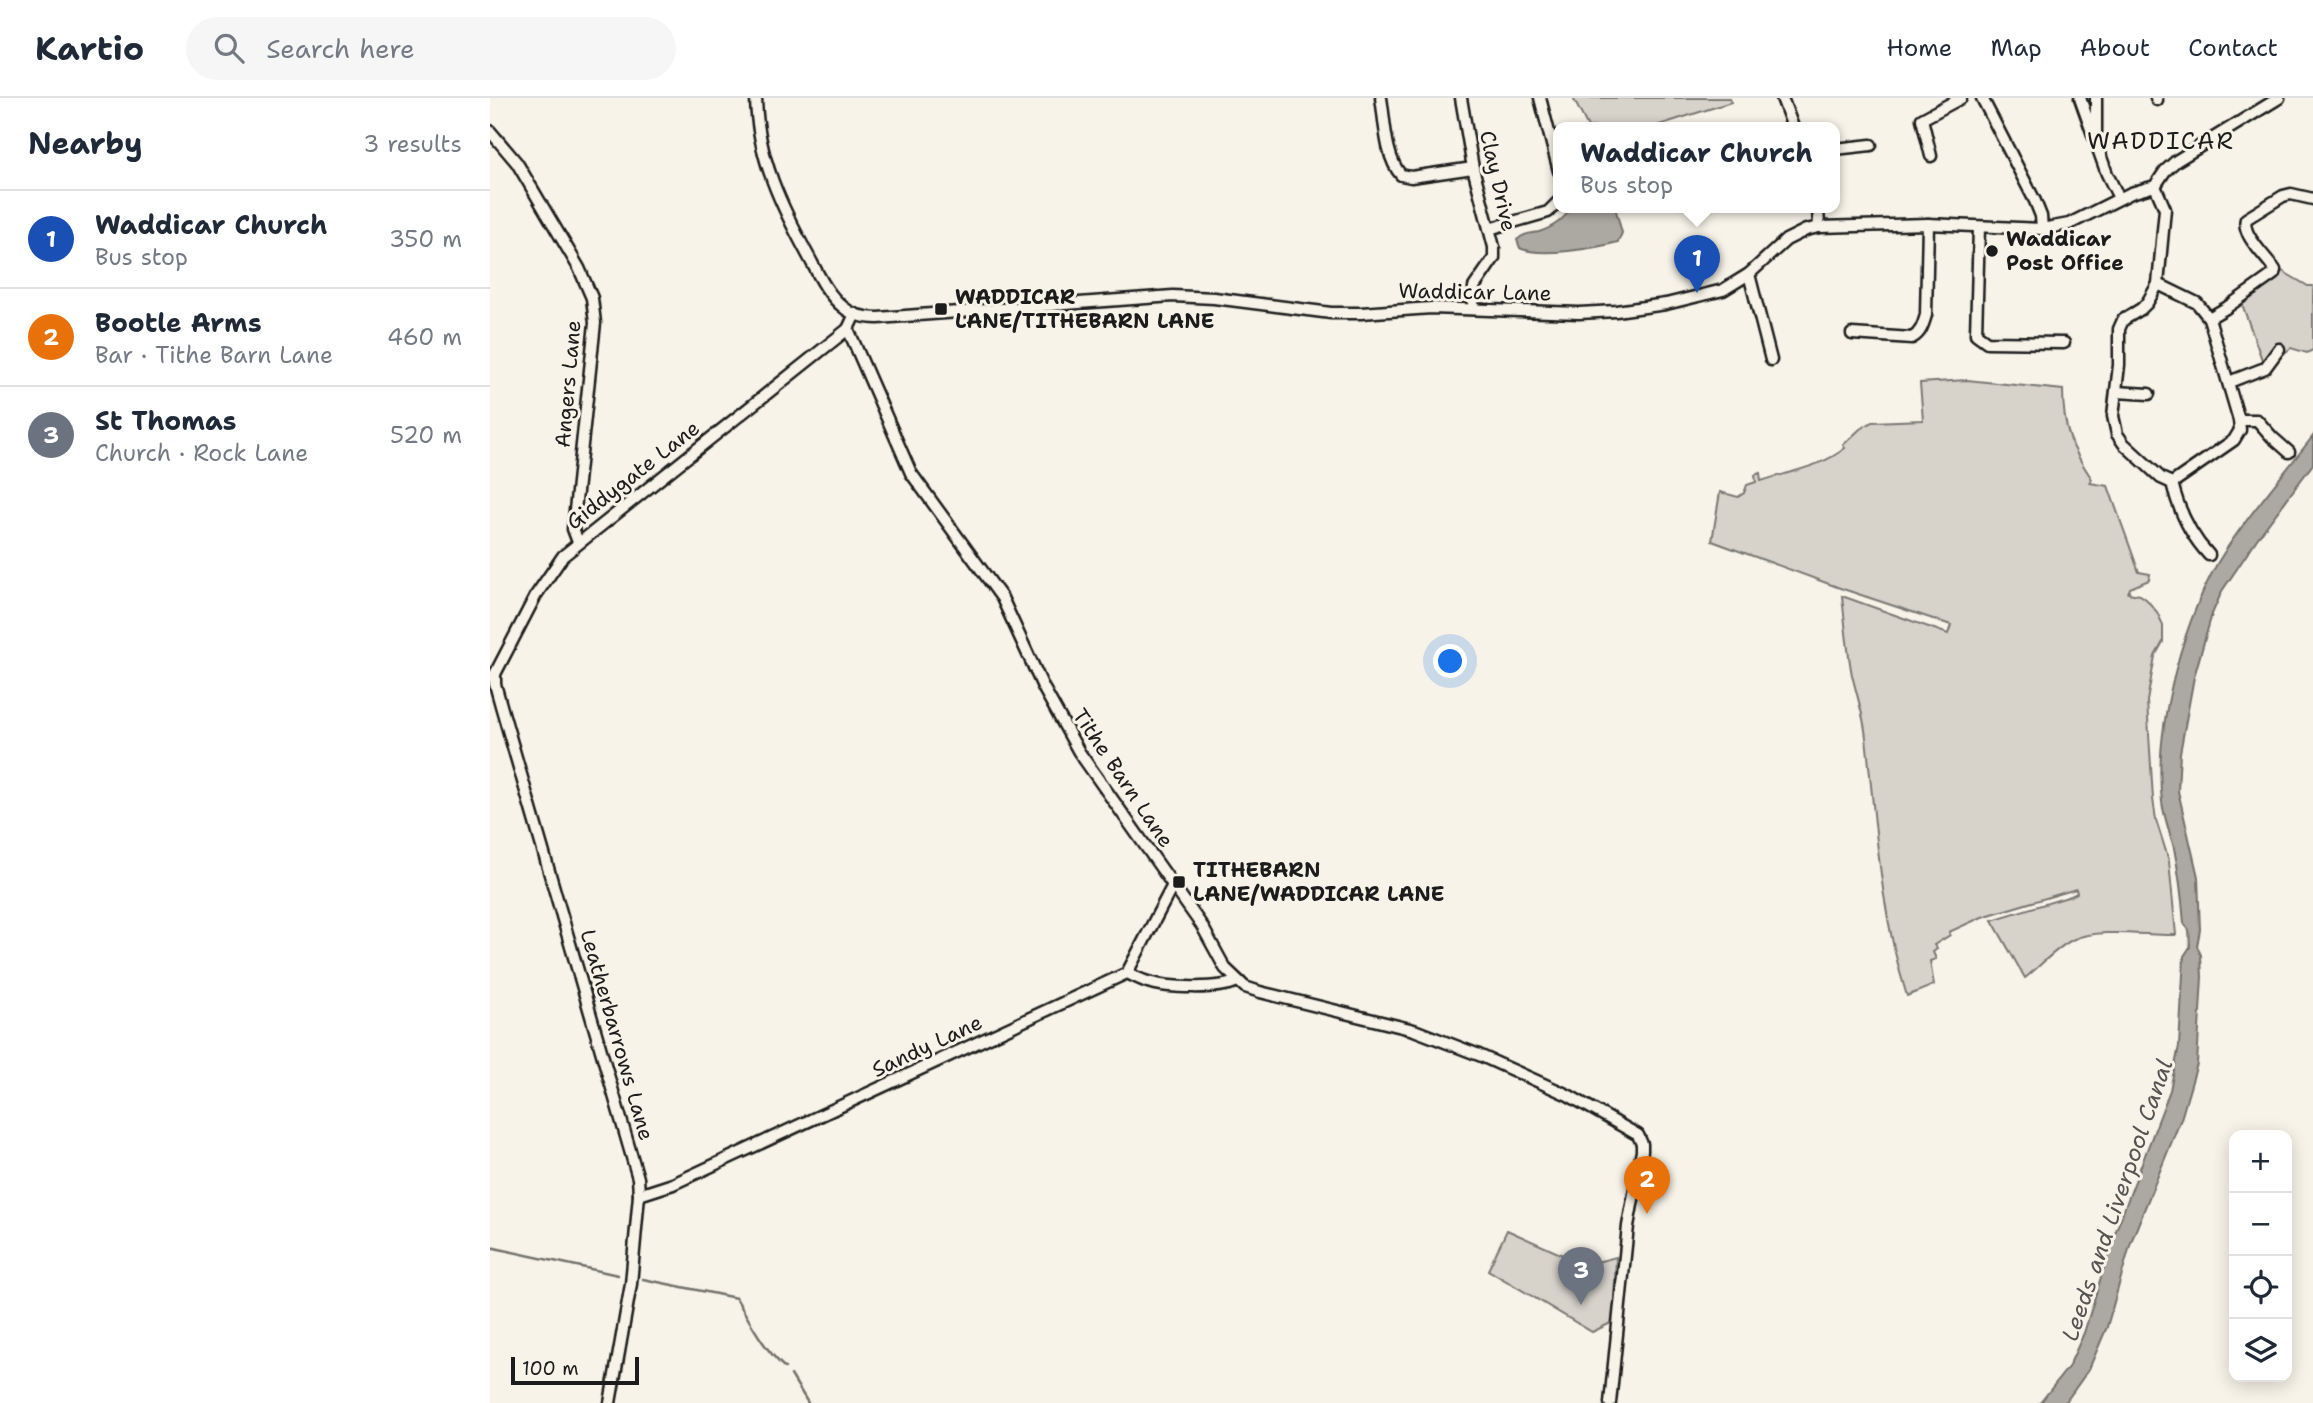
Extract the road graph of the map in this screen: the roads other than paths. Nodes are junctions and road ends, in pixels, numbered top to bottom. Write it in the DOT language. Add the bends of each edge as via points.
graph roads {
  1 [pos="756,98"];
  2 [pos="1381,98"];
  3 [pos="1461,98"];
  4 [pos="1540,98"];
  5 [pos="1782,98"];
  6 [pos="1961,98"];
  7 [pos="1982,98"];
  8 [pos="2080,98"];
  9 [pos="2096,98"];
  10 [pos="2279,98"];
  11 [pos="1791,122"];
  12 [pos="490,131"];
  13 [pos="2096,140"];
  14 [pos="1871,145"];
  15 [pos="1553,148"];
  16 [pos="1840,148"];
  17 [pos="1931,156"];
  18 [pos="1473,168"];
  19 [pos="2155,186"];
  20 [pos="2119,198"];
  21 [pos="2313,199"];
  22 [pos="1553,207"];
  23 [pos="1818,213"];
  24 [pos="1928,224"];
  25 [pos="1819,227"];
  26 [pos="1979,227"];
  27 [pos="1489,229"];
  28 [pos="2042,229"];
  29 [pos="1749,274"];
  30 [pos="2158,284"];
  31 [pos="1473,309"];
  32 [pos="855,314"];
  33 [pos="2208,318"];
  34 [pos="848,329"];
  35 [pos="1852,334"];
  36 [pos="2064,343"];
  37 [pos="2279,349"];
  38 [pos="1771,360"];
  39 [pos="2229,382"];
  40 [pos="2116,392"];
  41 [pos="2149,394"];
  42 [pos="2101,414"];
  43 [pos="2113,415"];
  44 [pos="2239,420"];
  45 [pos="2290,452"];
  46 [pos="2172,484"];
  47 [pos="578,542"];
  48 [pos="2209,555"];
  49 [pos="493,687"];
  50 [pos="1173,885"];
  51 [pos="1127,973"];
  52 [pos="1237,981"];
  53 [pos="639,1195"];
  54 [pos="610,1403"];
  55 [pos="1610,1403"];
  1 -- 32 [label="street" via="763,154 785,208 831,295"];
  2 -- 18 [label="street" via="1392,158 1401,175"];
  3 -- 18 [label="street, Clay Drive"];
  4 -- 15 [label="street"];
  5 -- 11 [label="street"];
  6 -- 17 [label="street" via="1922,119"];
  7 -- 28 [label="street" via="2035,201"];
  8 -- 13 [label="street"];
  9 -- 13 [label="street"];
  10 -- 19 [label="street" via="2176,161"];
  12 -- 47 [label="street, Angers Lane" via="517,163 592,298 595,324 573,529"];
  13 -- 20 [label="street"];
  14 -- 16 [label="street"];
  18 -- 27 [label="street, Clay Drive"];
  19 -- 20 [label="street, Waddicar Lane"];
  19 -- 30 [label="street" via="2165,209"];
  20 -- 28 [label="street, Waddicar Lane" via="2084,218"];
  21 -- 33 [label="street" via="2291,194 2246,219 2246,232 2274,274"];
  22 -- 27 [label="street"];
  23 -- 25 [label="street"];
  24 -- 25 [label="street, Waddicar Lane"];
  24 -- 26 [label="street, Waddicar Lane"];
  24 -- 35 [label="street" via="1926,315 1918,335"];
  25 -- 29 [label="street, Waddicar Lane" via="1786,240"];
  26 -- 28 [label="street, Waddicar Lane"];
  26 -- 36 [label="street" via="1976,334 1987,342"];
  27 -- 31 [label="street, Clay Drive" via="1494,258 1474,287"];
  29 -- 31 [label="street, Waddicar Lane" via="1708,295 1616,311"];
  29 -- 38 [label="street"];
  30 -- 33 [label="street" via="2197,303"];
  30 -- 40 [label="street" via="2147,303 2123,320 2119,329"];
  31 -- 32 [label="street, Waddicar Lane" via="1331,313 1173,296 878,318"];
  32 -- 34 [label="street"];
  33 -- 39 [label="street"];
  34 -- 47 [label="street, Giddygate Lane"];
  34 -- 50 [label="street, Tithe Barn Lane" via="911,472 1003,598 1043,687 1079,752"];
  37 -- 39 [label="street" via="2265,368"];
  39 -- 44 [label="street"];
  40 -- 41 [label="street"];
  40 -- 43 [label="street"];
  42 -- 43 [label="street"];
  43 -- 46 [label="street" via="2124,444"];
  44 -- 45 [label="street" via="2257,421"];
  44 -- 46 [label="street" via="2234,440"];
  46 -- 48 [label="street" via="2194,539"];
  47 -- 49 [label="street, Giddygate Lane" via="536,595 497,667"];
  49 -- 53 [label="street, Leatherbarrows Lane" via="631,1149"];
  50 -- 51 [label="street"];
  50 -- 52 [label="street, Tithe Barn Lane"];
  51 -- 52 [label="street" via="1163,985 1222,986"];
  51 -- 53 [label="street, Sandy Lane" via="673,1184"];
  52 -- 55 [label="street" via="1314,1007 1414,1030 1568,1095 1633,1131 1642,1151 1628,1226"];
  53 -- 54 [label="street, Leatherbarrows Lane" via="631,1283"];
}
